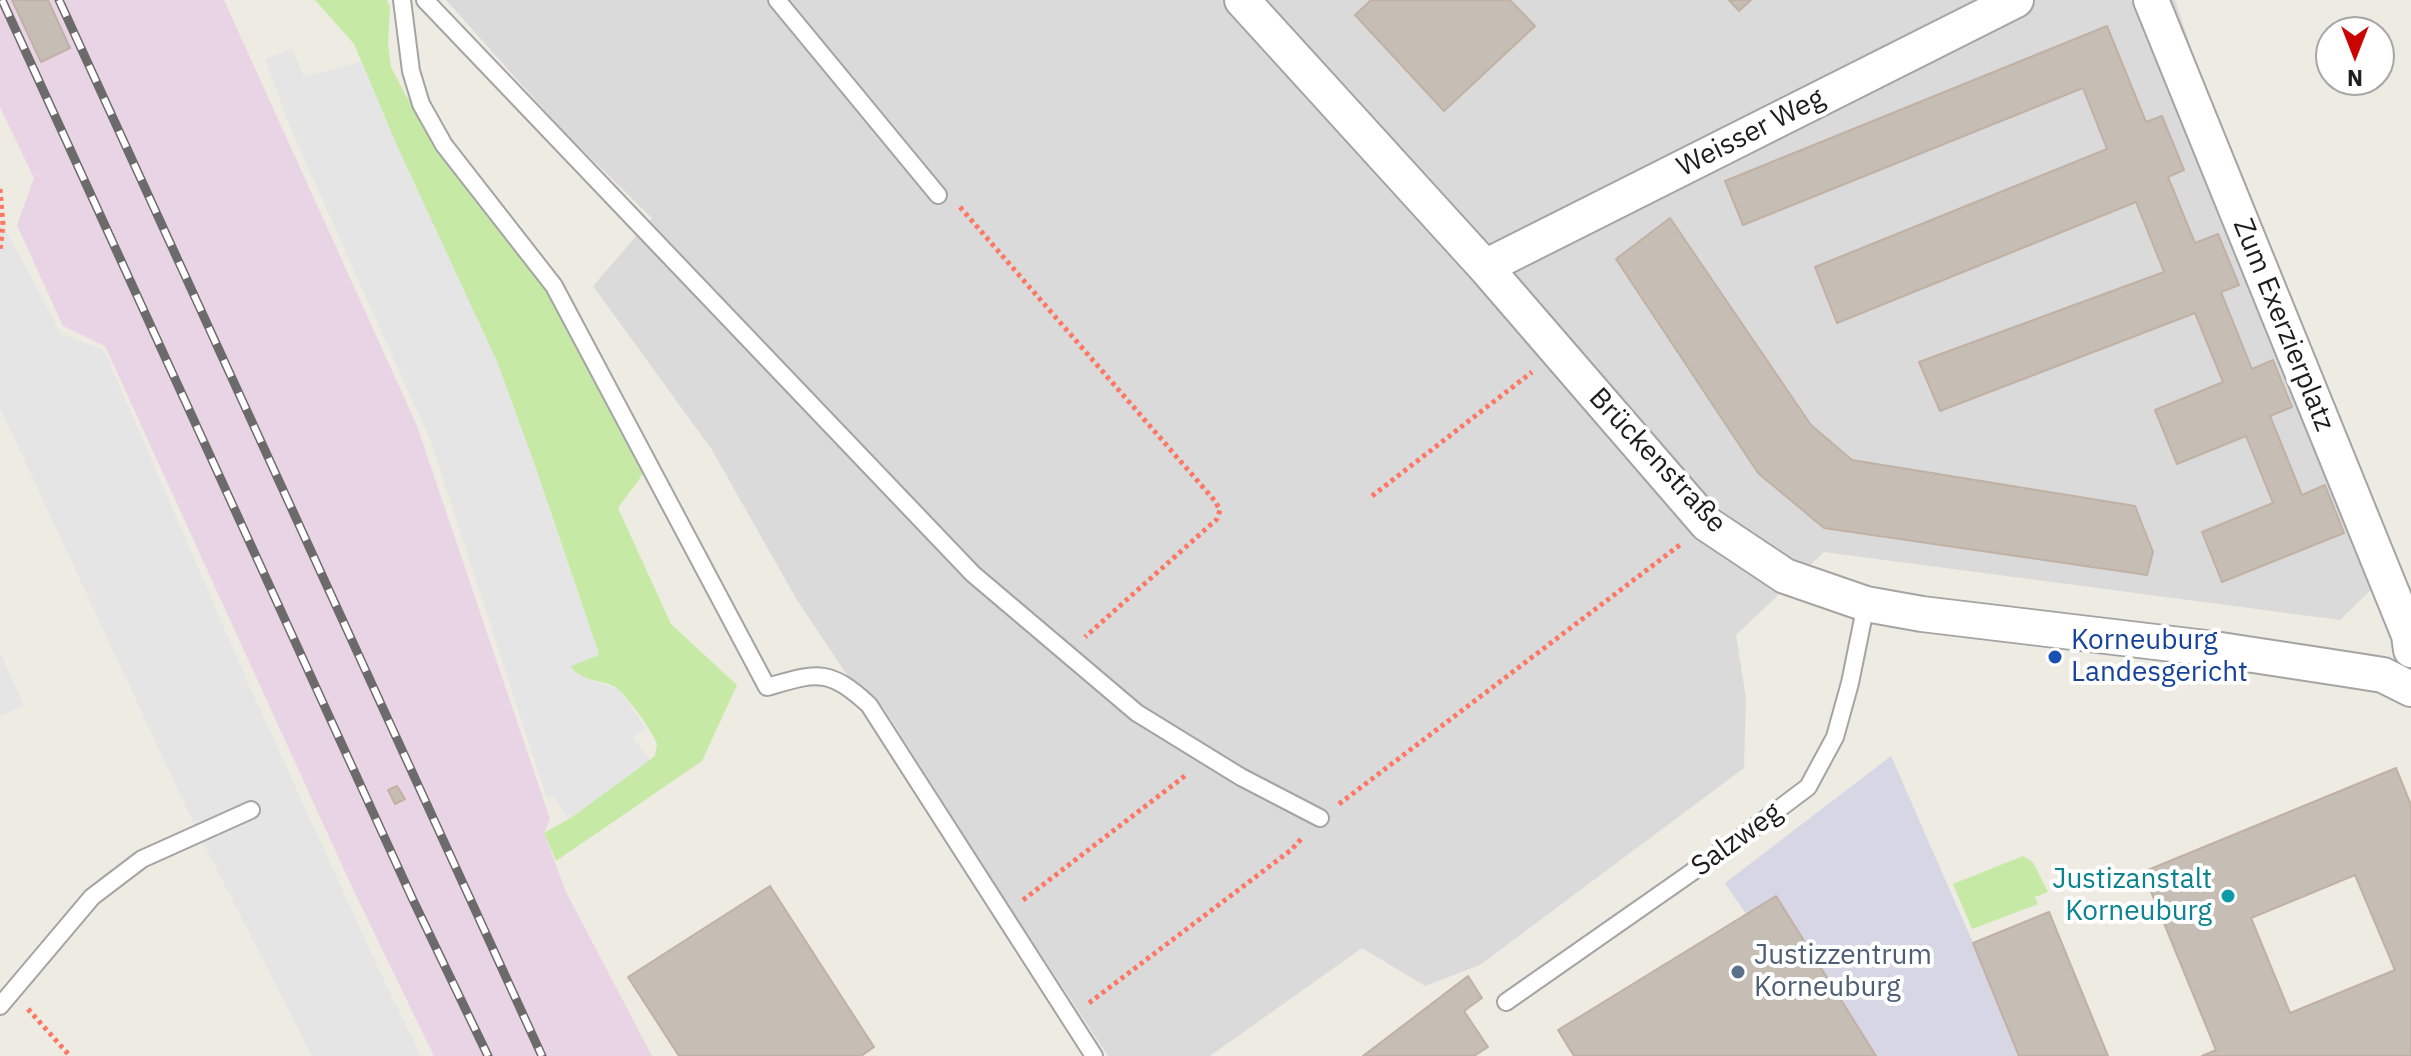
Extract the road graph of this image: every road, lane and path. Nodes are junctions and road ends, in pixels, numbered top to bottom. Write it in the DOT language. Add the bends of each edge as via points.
graph roads {
  1 [pos="402,0"];
  2 [pos="425,0"];
  3 [pos="777,0"];
  4 [pos="1242,0"];
  5 [pos="2016,0"];
  6 [pos="2151,0"];
  7 [pos="0,189"];
  8 [pos="938,195"];
  9 [pos="0,251"];
  10 [pos="1485,267"];
  11 [pos="1558,352"];
  12 [pos="1372,496"];
  13 [pos="1707,524"];
  14 [pos="1866,604"];
  15 [pos="2411,650"];
  16 [pos="1067,654"];
  17 [pos="2411,689"];
  18 [pos="1209,757"];
  19 [pos="251,810"];
  20 [pos="1320,818"];
  21 [pos="1004,915"];
  22 [pos="12,992"];
  23 [pos="1506,1002"];
  24 [pos="0,1006"];
  25 [pos="1070,1017"];
  26 [pos="70,1056"];
  27 [pos="1094,1056"];
  1 -- 21 [label="lane" via="421,104 444,145 554,286 767,687 813,674 833,679 869,705"];
  2 -- 16 [label="lane" via="973,574"];
  3 -- 8 [label="lane"];
  4 -- 10 [label="street, Brückenstraße"];
  5 -- 10 [label="street, Weisser Weg"];
  6 -- 15 [label="street, Zum Exerzierplatz"];
  7 -- 9 [label="path"];
  8 -- 16 [label="path" via="954,200 1220,510 1217,519"];
  10 -- 11 [label="street, Brückenstraße"];
  11 -- 12 [label="path"];
  11 -- 13 [label="street, Brückenstraße"];
  13 -- 14 [label="street, Brückenstraße" via="1785,576"];
  13 -- 20 [label="path"];
  14 -- 17 [label="street, Brückenstraße" via="2345,669 2383,675"];
  14 -- 23 [label="lane, Salzweg" via="1835,737 1808,787"];
  16 -- 18 [label="lane" via="1137,713"];
  18 -- 20 [label="lane"];
  18 -- 21 [label="path"];
  19 -- 22 [label="lane" via="142,859 92,897"];
  20 -- 25 [label="path" via="1291,850"];
  21 -- 25 [label="lane"];
  22 -- 24 [label="lane"];
  22 -- 26 [label="path"];
  25 -- 27 [label="lane"];
}
